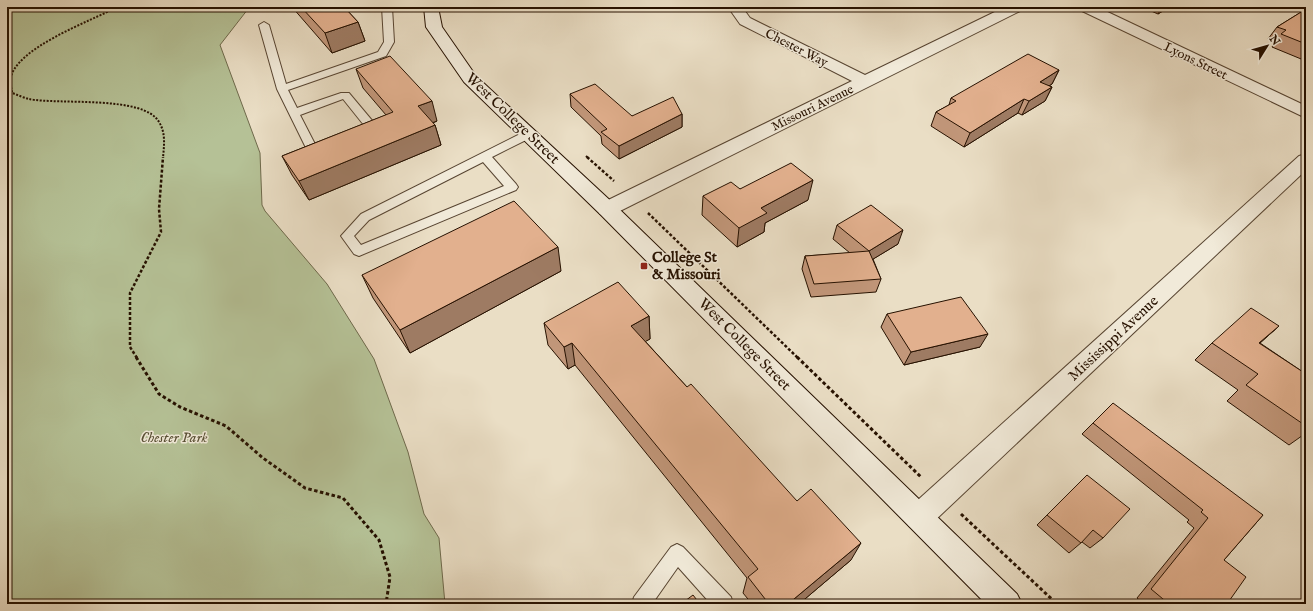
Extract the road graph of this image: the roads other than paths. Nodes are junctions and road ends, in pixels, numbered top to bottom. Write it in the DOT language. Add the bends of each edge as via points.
graph roads {
  1 [pos="387,7"];
  2 [pos="431,7"];
  3 [pos="735,7"];
  4 [pos="1017,7"];
  5 [pos="1085,7"];
  6 [pos="264,25"];
  7 [pos="864,81"];
  8 [pos="282,89"];
  9 [pos="294,113"];
  10 [pos="1306,113"];
  11 [pos="528,134"];
  12 [pos="359,136"];
  13 [pos="329,148"];
  14 [pos="485,156"];
  15 [pos="1306,160"];
  16 [pos="607,209"];
  17 [pos="919,517"];
  18 [pos="1004,603"];
  19 [pos="641,604"];
  20 [pos="724,604"];
  1 -- 8 [label="lane" via="389,42 382,54"];
  2 -- 11 [label="street, West College Street" via="434,27 470,79"];
  3 -- 7 [label="street, Chester Way" via="745,21"];
  4 -- 7 [label="street, Missouri Avenue"];
  5 -- 10 [label="street, Lyons Street"];
  6 -- 8 [label="lane"];
  7 -- 16 [label="street, Missouri Avenue"];
  8 -- 9 [label="lane"];
  9 -- 12 [label="lane" via="345,94 374,130"];
  9 -- 13 [label="lane" via="314,153"];
  11 -- 14 [label="lane"];
  11 -- 16 [label="street, West College Street"];
  14 -- 14 [label="lane" via="365,217 347,236 359,251 512,187"];
  15 -- 17 [label="street, Mississippi Avenue"];
  16 -- 17 [label="street, West College Street"];
  17 -- 18 [label="street, West College Street"];
  19 -- 20 [label="lane" via="677,553"];
}
